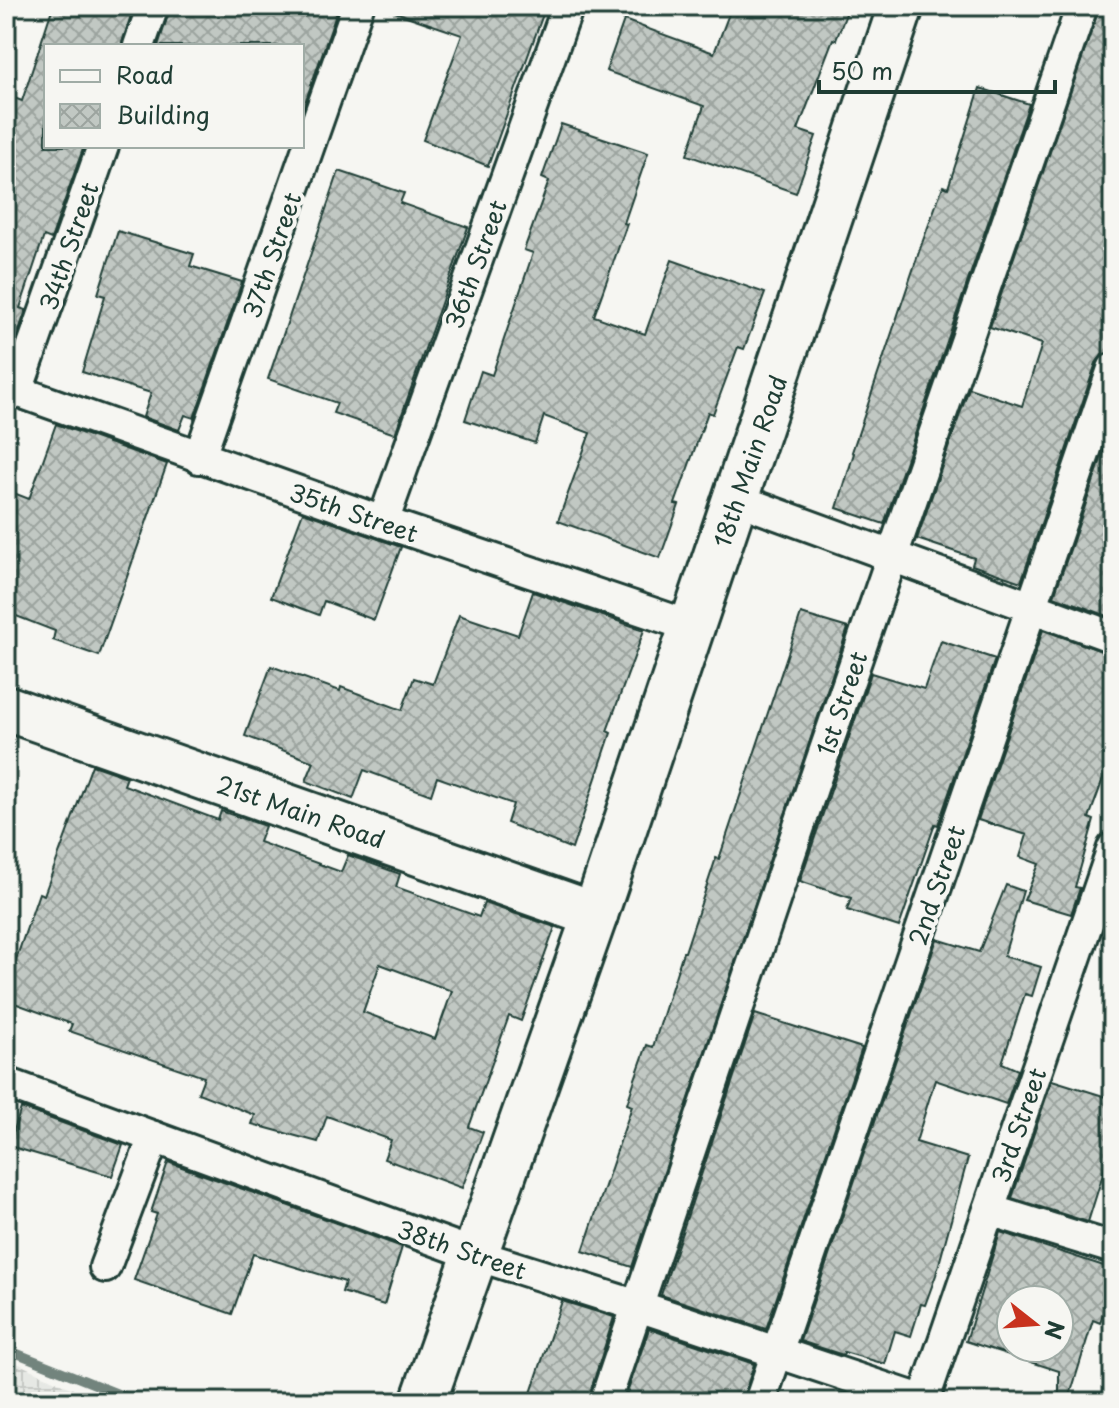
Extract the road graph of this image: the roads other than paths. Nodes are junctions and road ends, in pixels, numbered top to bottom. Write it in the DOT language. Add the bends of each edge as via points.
graph roads {
  1 [pos="153,6"];
  2 [pos="358,6"];
  3 [pos="568,6"];
  4 [pos="901,6"];
  5 [pos="1082,6"];
  6 [pos="140,44"];
  7 [pos="102,148"];
  8 [pos="1113,369"];
  9 [pos="17,391"];
  10 [pos="199,458"];
  11 [pos="736,499"];
  12 [pos="383,522"];
  13 [pos="893,555"];
  14 [pos="1030,607"];
  15 [pos="693,627"];
  16 [pos="1113,637"];
  17 [pos="6,708"];
  18 [pos="1113,848"];
  19 [pos="595,915"];
  20 [pos="6,1083"];
  21 [pos="154,1137"];
  22 [pos="989,1210"];
  23 [pos="1113,1248"];
  24 [pos="476,1255"];
  25 [pos="105,1267"];
  26 [pos="638,1306"];
  27 [pos="777,1353"];
  28 [pos="423,1402"];
  29 [pos="605,1402"];
  30 [pos="760,1402"];
  31 [pos="923,1402"];
  1 -- 6 [label="street"];
  2 -- 10 [label="street, 37th Street"];
  3 -- 12 [label="street, 36th Street"];
  4 -- 11 [label="street, 18th Main Road"];
  5 -- 13 [label="street, 1st Street"];
  7 -- 9 [label="street, 34th Street"];
  8 -- 14 [label="street, 2nd Street"];
  9 -- 10 [label="street, 35th Street"];
  10 -- 12 [label="street, 35th Street"];
  11 -- 13 [label="street"];
  11 -- 15 [label="street, 18th Main Road"];
  12 -- 15 [label="street, 35th Street"];
  13 -- 14 [label="street"];
  13 -- 26 [label="street, 1st Street"];
  14 -- 16 [label="street"];
  14 -- 27 [label="street, 2nd Street"];
  15 -- 19 [label="street, 18th Main Road"];
  17 -- 19 [label="street, 21st Main Road"];
  18 -- 22 [label="street, 3rd Street"];
  19 -- 24 [label="street, 18th Main Road"];
  20 -- 21 [label="street, 38th Street"];
  21 -- 24 [label="street, 38th Street"];
  21 -- 25 [label="street"];
  22 -- 23 [label="street"];
  22 -- 31 [label="street, 3rd Street"];
  24 -- 26 [label="street, 38th Street"];
  24 -- 28 [label="street, 18th Main Road"];
  26 -- 27 [label="street, 38th Street"];
  26 -- 29 [label="street, 1st Street"];
  27 -- 30 [label="street, 2nd Street"];
  27 -- 31 [label="street, 38th Street"];
}
